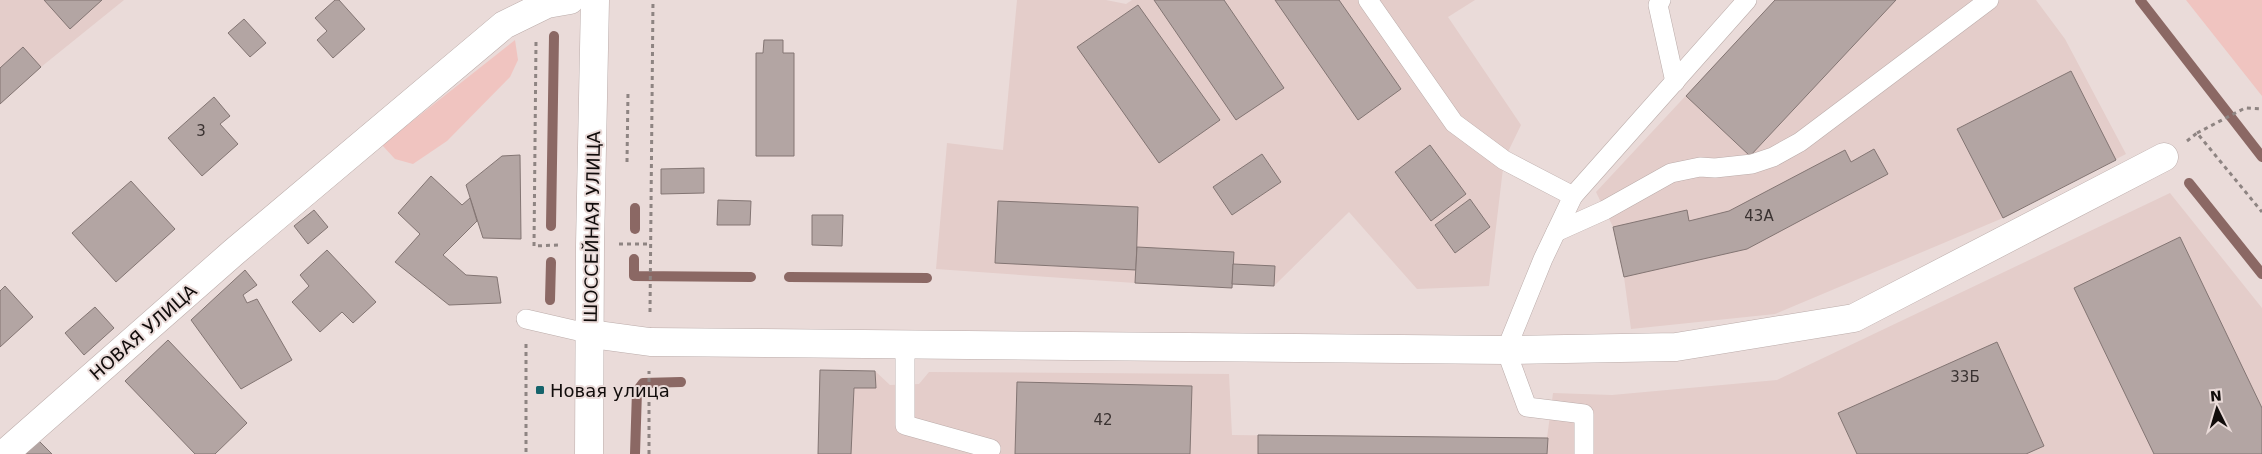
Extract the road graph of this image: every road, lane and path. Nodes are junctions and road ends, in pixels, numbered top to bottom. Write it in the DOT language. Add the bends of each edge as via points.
graph roads {
  1 [pos="570,0"];
  2 [pos="596,0"];
  3 [pos="653,0"];
  4 [pos="1368,0"];
  5 [pos="1661,0"];
  6 [pos="1747,0"];
  7 [pos="1989,0"];
  8 [pos="536,8"];
  9 [pos="1674,82"];
  10 [pos="628,92"];
  11 [pos="2262,109"];
  12 [pos="2197,134"];
  13 [pos="2164,158"];
  14 [pos="627,162"];
  15 [pos="1574,196"];
  16 [pos="2262,212"];
  17 [pos="1556,232"];
  18 [pos="650,244"];
  19 [pos="561,245"];
  20 [pos="615,245"];
  21 [pos="650,285"];
  22 [pos="526,319"];
  23 [pos="591,334"];
  24 [pos="906,344"];
  25 [pos="1506,350"];
  26 [pos="649,374"];
  27 [pos="991,449"];
  28 [pos="4,454"];
  29 [pos="526,454"];
  30 [pos="589,454"];
  31 [pos="649,454"];
  32 [pos="1584,454"];
  1 -- 8 [label="street, НОВАЯ УЛИЦА"];
  2 -- 23 [label="street, ШОССЕЙНАЯ УЛИЦА"];
  3 -- 18 [label="path"];
  4 -- 15 [label="lane" via="1454,123 1504,160"];
  5 -- 9 [label="lane" via="1658,5"];
  6 -- 9 [label="lane"];
  7 -- 17 [label="lane" via="1787,150 1752,164 1700,167 1671,173 1605,210"];
  8 -- 19 [label="path" via="534,246"];
  8 -- 28 [label="street, НОВАЯ УЛИЦА" via="504,25 234,252"];
  9 -- 15 [label="lane"];
  10 -- 14 [label="path"];
  11 -- 12 [label="path" via="2245,108"];
  12 -- 13 [label="path"];
  12 -- 16 [label="path"];
  13 -- 25 [label="street" via="1854,318 1676,347"];
  15 -- 17 [label="lane"];
  17 -- 25 [label="lane"];
  18 -- 20 [label="path"];
  18 -- 21 [label="path"];
  22 -- 23 [label="lane"];
  22 -- 29 [label="path"];
  23 -- 24 [label="street" via="650,342"];
  23 -- 30 [label="street, ШОССЕЙНАЯ УЛИЦА"];
  24 -- 25 [label="street"];
  24 -- 27 [label="lane" via="905,424"];
  25 -- 32 [label="lane" via="1527,407 1584,414"];
  26 -- 31 [label="path"];
}
